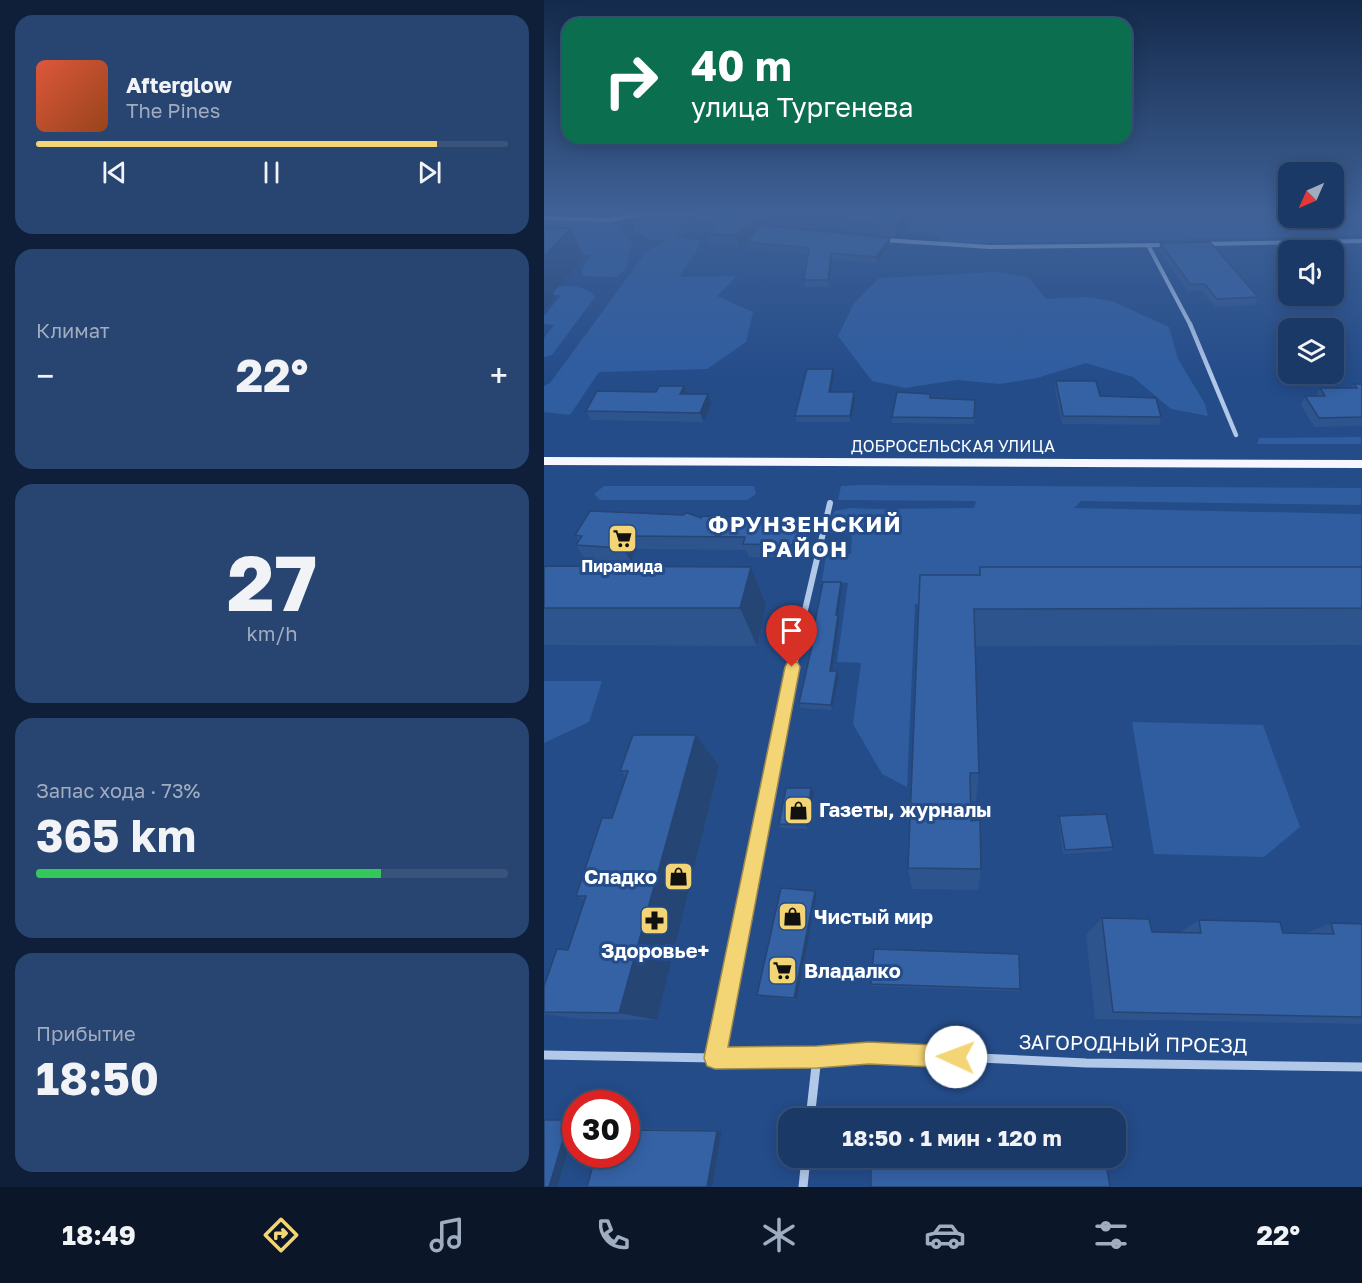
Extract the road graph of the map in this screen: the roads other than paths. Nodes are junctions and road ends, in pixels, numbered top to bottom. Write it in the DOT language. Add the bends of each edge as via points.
graph roads {
  1 [pos="1160,267"];
  2 [pos="1236,435"];
  3 [pos="544,461"];
  4 [pos="1362,464"];
  5 [pos="830,503"];
  6 [pos="544,1055"];
  7 [pos="817,1057"];
  8 [pos="715,1058"];
  9 [pos="1362,1067"];
  10 [pos="811,1108"];
  11 [pos="805,1168"];
  12 [pos="803,1187"];
  1 -- 2 [label="street" via="1192,328"];
  3 -- 4 [label="main road, ДОБРОСЕЛЬСКАЯ УЛИЦА"];
  5 -- 8 [label="street" via="792,667"];
  6 -- 8 [label="street, ЗАГОРОДНЫЙ ПРОЕЗД"];
  7 -- 8 [label="street, ЗАГОРОДНЫЙ ПРОЕЗД"];
  7 -- 9 [label="street, ЗАГОРОДНЫЙ ПРОЕЗД" via="869,1053 1086,1063"];
  7 -- 10 [label="street"];
  11 -- 12 [label="street"];
}
